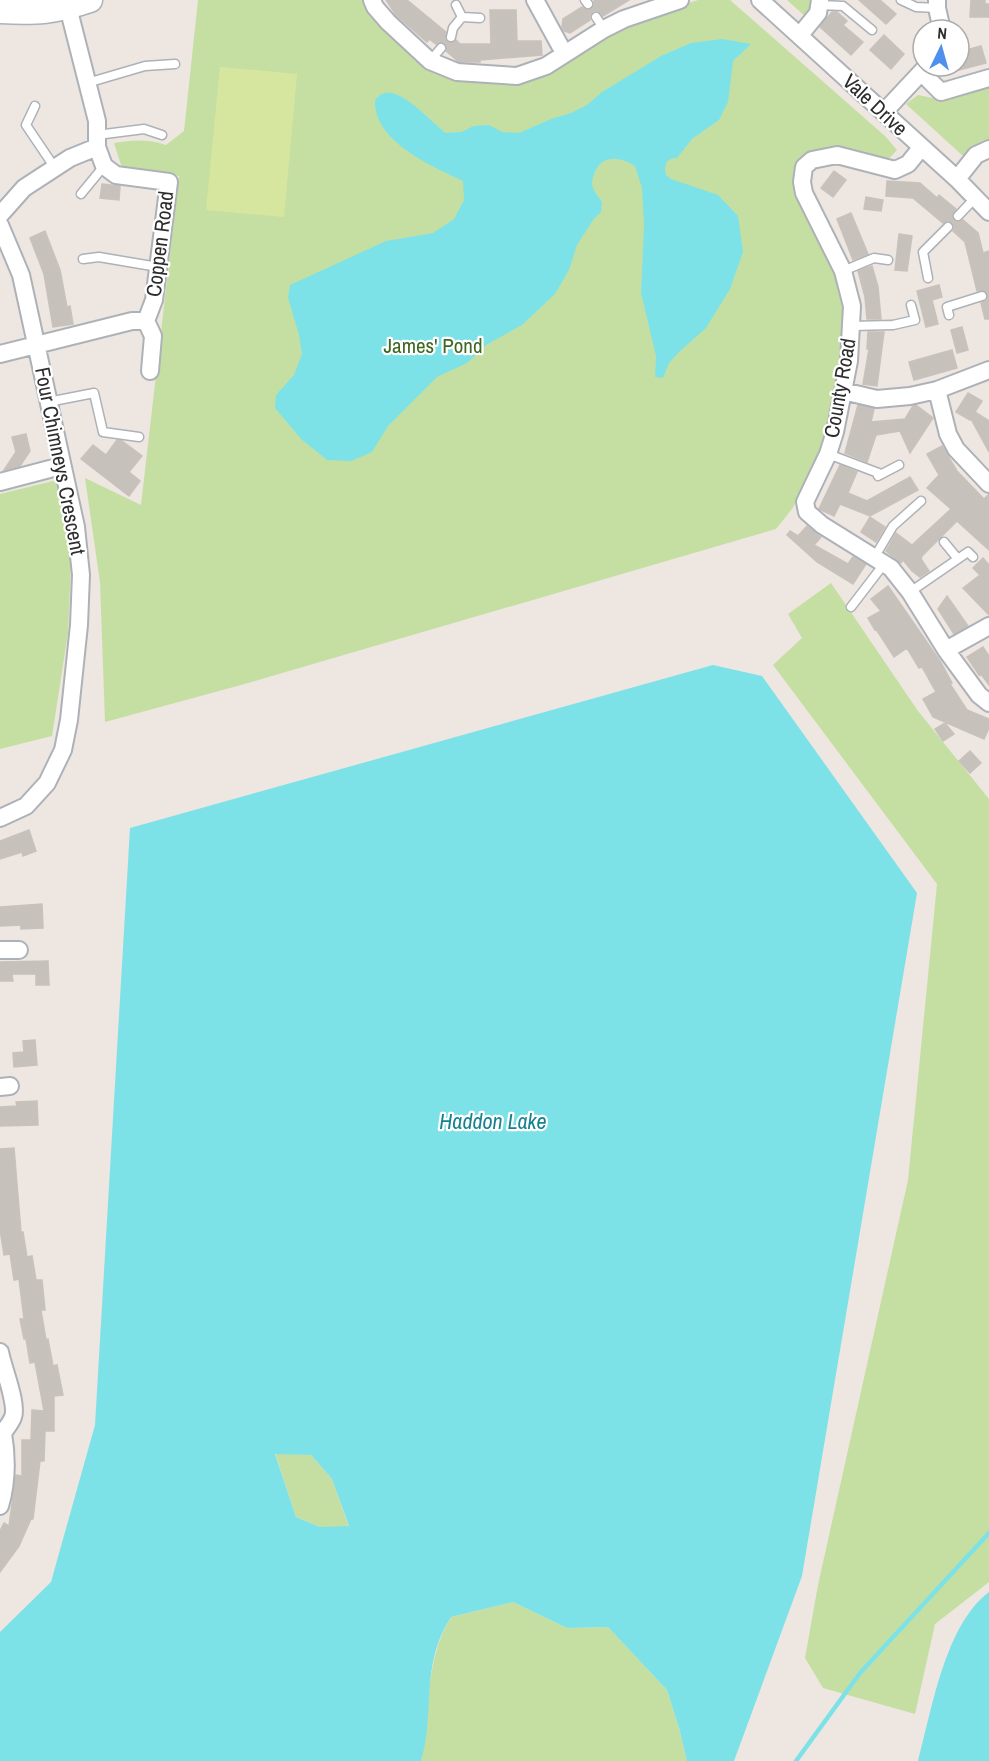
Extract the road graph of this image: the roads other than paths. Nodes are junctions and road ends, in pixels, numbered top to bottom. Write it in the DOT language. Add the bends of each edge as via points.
graph roads {
  1 [pos="372,0"];
  2 [pos="535,0"];
  3 [pos="680,0"];
  4 [pos="760,0"];
  5 [pos="901,0"];
  6 [pos="820,2"];
  7 [pos="79,4"];
  8 [pos="937,4"];
  9 [pos="456,5"];
  10 [pos="651,5"];
  11 [pos="0,11"];
  12 [pos="462,17"];
  13 [pos="480,18"];
  14 [pos="872,30"];
  15 [pos="800,35"];
  16 [pos="451,37"];
  17 [pos="564,53"];
  18 [pos="175,64"];
  19 [pos="916,78"];
  20 [pos="931,78"];
  21 [pos="989,78"];
  22 [pos="87,83"];
  23 [pos="35,106"];
  24 [pos="884,112"];
  25 [pos="162,135"];
  26 [pos="97,141"];
  27 [pos="921,148"];
  28 [pos="989,149"];
  29 [pos="104,166"];
  30 [pos="56,168"];
  31 [pos="957,178"];
  32 [pos="81,194"];
  33 [pos="975,198"];
  34 [pos="989,212"];
  35 [pos="0,215"];
  36 [pos="958,216"];
  37 [pos="0,225"];
  38 [pos="948,227"];
  39 [pos="83,259"];
  40 [pos="888,260"];
  41 [pos="158,267"];
  42 [pos="843,271"];
  43 [pos="928,278"];
  44 [pos="982,296"];
  45 [pos="911,305"];
  46 [pos="949,315"];
  47 [pos="146,321"];
  48 [pos="851,326"];
  49 [pos="37,346"];
  50 [pos="0,354"];
  51 [pos="989,370"];
  52 [pos="150,371"];
  53 [pos="937,390"];
  54 [pos="843,392"];
  55 [pos="48,402"];
  56 [pos="139,437"];
  57 [pos="828,454"];
  58 [pos="899,465"];
  59 [pos="61,466"];
  60 [pos="0,482"];
  61 [pos="989,484"];
  62 [pos="921,501"];
  63 [pos="944,542"];
  64 [pos="973,557"];
  65 [pos="958,559"];
  66 [pos="879,561"];
  67 [pos="910,591"];
  68 [pos="851,607"];
  69 [pos="989,626"];
  70 [pos="946,650"];
  71 [pos="989,703"];
  72 [pos="0,818"];
  73 [pos="0,950"];
  74 [pos="19,950"];
  75 [pos="0,1352"];
  76 [pos="1,1434"];
  77 [pos="0,1506"];
  1 -- 17 [label="street" via="388,22 457,72 517,76 546,66"];
  2 -- 17 [label="street"];
  3 -- 10 [label="street"];
  4 -- 15 [label="street, Vale Drive"];
  5 -- 8 [label="lane" via="916,7"];
  6 -- 14 [label="lane" via="843,6"];
  6 -- 15 [label="street" via="818,13"];
  7 -- 11 [label="street" via="40,13"];
  7 -- 22 [label="street"];
  9 -- 12 [label="lane"];
  10 -- 17 [label="street" via="600,23"];
  12 -- 13 [label="lane"];
  12 -- 16 [label="lane"];
  15 -- 24 [label="street, Vale Drive"];
  18 -- 22 [label="lane" via="145,66"];
  19 -- 24 [label="street"];
  20 -- 21 [label="street" via="941,92"];
  22 -- 26 [label="street" via="97,121"];
  23 -- 30 [label="lane" via="26,125"];
  24 -- 27 [label="street, Vale Drive"];
  25 -- 26 [label="lane" via="144,129"];
  26 -- 29 [label="street"];
  26 -- 30 [label="street"];
  27 -- 31 [label="street, Vale Drive"];
  27 -- 42 [label="street, County Road" via="908,164 895,170 837,155 812,160 804,167 804,193"];
  28 -- 31 [label="street" via="976,155"];
  29 -- 32 [label="lane"];
  29 -- 41 [label="street, Coppen Road" via="116,175 169,182"];
  30 -- 35 [label="street" via="24,188"];
  31 -- 33 [label="street, Vale Drive"];
  33 -- 34 [label="street, Vale Drive"];
  33 -- 36 [label="lane"];
  37 -- 49 [label="street, Four Chimneys Crescent" via="21,275"];
  38 -- 43 [label="lane" via="922,252"];
  39 -- 41 [label="lane" via="99,257"];
  40 -- 42 [label="lane" via="874,258"];
  41 -- 47 [label="street, Coppen Road" via="154,300"];
  42 -- 48 [label="street, County Road" via="852,306"];
  44 -- 46 [label="lane" via="947,307"];
  45 -- 48 [label="lane" via="915,320"];
  47 -- 49 [label="street, Coppen Road" via="132,321"];
  47 -- 52 [label="street, Coppen Road" via="153,336"];
  48 -- 54 [label="street, County Road"];
  49 -- 50 [label="street, Coppen Road"];
  49 -- 55 [label="street, Four Chimneys Crescent"];
  51 -- 53 [label="street"];
  53 -- 54 [label="street" via="877,399"];
  53 -- 61 [label="street" via="948,434 956,449"];
  54 -- 57 [label="street, County Road"];
  55 -- 56 [label="lane" via="94,393 103,432"];
  55 -- 59 [label="street, Four Chimneys Crescent"];
  57 -- 58 [label="lane" via="878,476"];
  57 -- 66 [label="street, County Road" via="805,502 807,512"];
  59 -- 60 [label="street"];
  59 -- 72 [label="street, Four Chimneys Crescent" via="76,527 81,575 69,720 63,750 47,783 26,806"];
  62 -- 66 [label="lane" via="893,526"];
  63 -- 65 [label="lane"];
  64 -- 65 [label="lane" via="968,552"];
  65 -- 67 [label="lane"];
  66 -- 67 [label="street, County Road" via="891,568"];
  66 -- 68 [label="lane"];
  67 -- 70 [label="street, County Road"];
  69 -- 70 [label="street"];
  70 -- 71 [label="street, County Road"];
  73 -- 74 [label="street"];
  75 -- 76 [label="street" via="14,1399 14,1415"];
  76 -- 77 [label="street" via="6,1449"];
}
